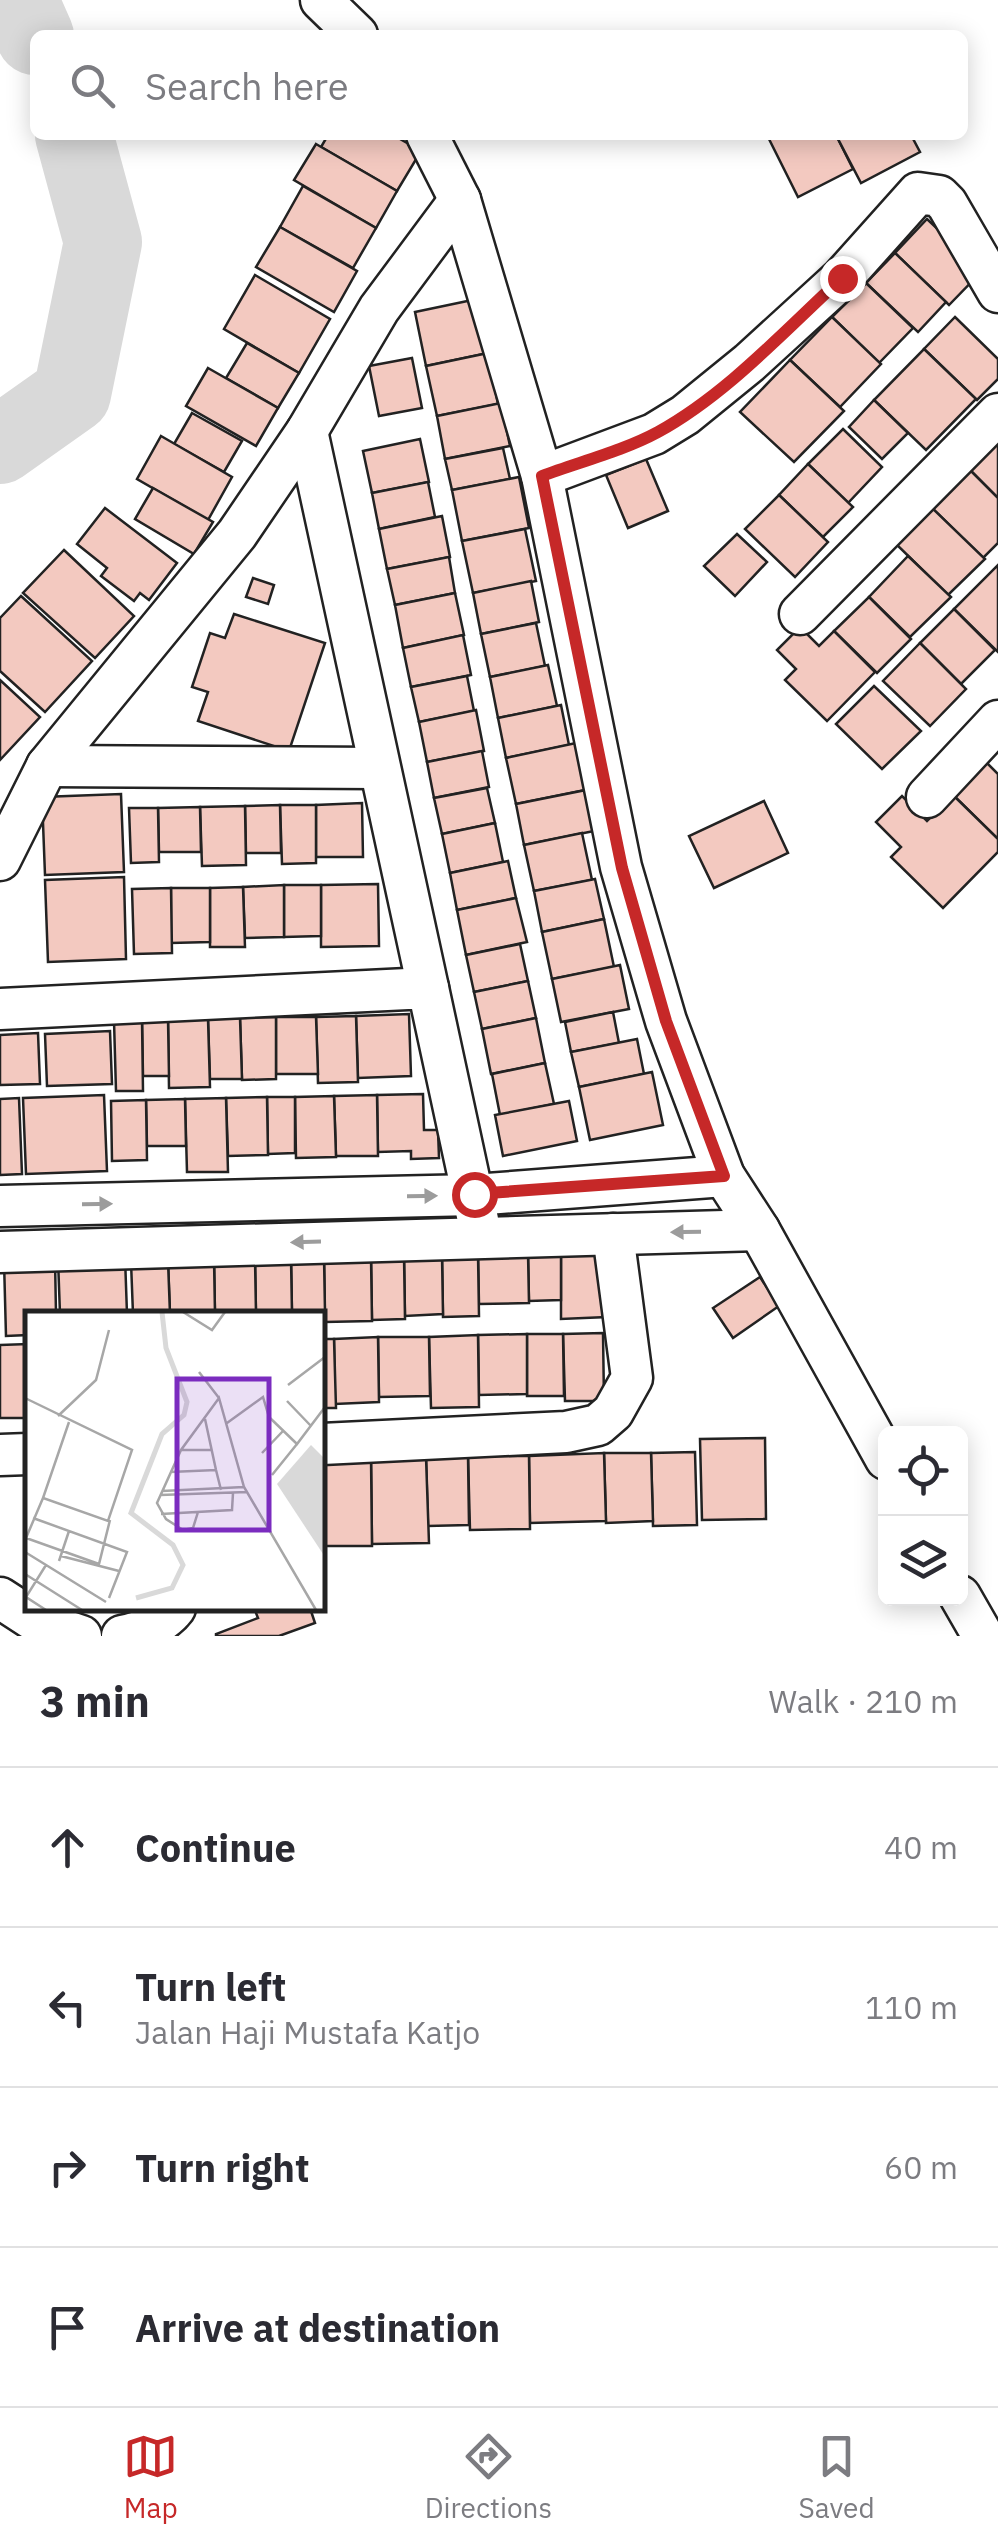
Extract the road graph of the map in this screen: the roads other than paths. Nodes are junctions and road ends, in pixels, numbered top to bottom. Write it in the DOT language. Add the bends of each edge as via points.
graph roads {
  1 [pos="320,0"];
  2 [pos="353,30"];
  3 [pos="430,140"];
  4 [pos="460,200"];
  5 [pos="998,292"];
  6 [pos="998,414"];
  7 [pos="307,431"];
  8 [pos="542,476"];
  9 [pos="800,614"];
  10 [pos="998,722"];
  11 [pos="48,766"];
  12 [pos="378,768"];
  13 [pos="927,797"];
  14 [pos="0,860"];
  15 [pos="428,988"];
  16 [pos="0,1009"];
  17 [pos="724,1176"];
  18 [pos="474,1194"];
  19 [pos="0,1206"];
  20 [pos="759,1230"];
  21 [pos="614,1234"];
  22 [pos="481,1237"];
  23 [pos="0,1252"];
  24 [pos="325,1444"];
  25 [pos="878,1446"];
  26 [pos="25,1454"];
  27 [pos="0,1455"];
  28 [pos="0,1598"];
  29 [pos="966,1606"];
  30 [pos="173,1611"];
  31 [pos="81,1636"];
  32 [pos="122,1636"];
  33 [pos="983,1636"];
  1 -- 2 [label="street"];
  3 -- 4 [label="street"];
  4 -- 7 [label="street" via="379,310"];
  4 -- 8 [label="street"];
  5 -- 8 [label="street" via="947,204 918,193 842,278 684,416"];
  6 -- 9 [label="street"];
  7 -- 11 [label="street" via="237,534"];
  7 -- 12 [label="street"];
  8 -- 17 [label="street" via="622,868 666,1021"];
  10 -- 13 [label="street"];
  11 -- 12 [label="street"];
  11 -- 14 [label="street"];
  12 -- 15 [label="street"];
  15 -- 16 [label="street"];
  15 -- 18 [label="street"];
  17 -- 18 [label="street"];
  17 -- 20 [label="street"];
  19 -- 18 [label="street, one-way"];
  18 -- 22 [label="street"];
  20 -- 21 [label="street, one-way"];
  20 -- 25 [label="street"];
  21 -- 22 [label="street"];
  21 -- 24 [label="street" via="632,1378 614,1412 598,1424 566,1432"];
  22 -- 23 [label="street, one-way"];
  26 -- 27 [label="street"];
  28 -- 31 [label="street" via="34,1620"];
  29 -- 33 [label="street"];
  30 -- 32 [label="street"];
}
